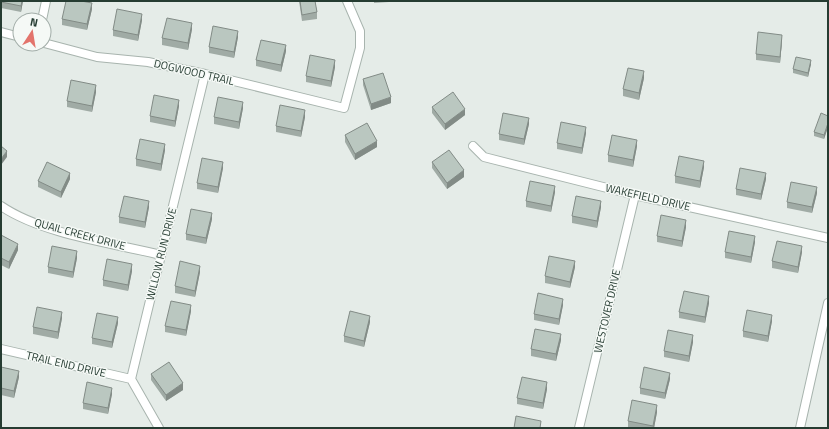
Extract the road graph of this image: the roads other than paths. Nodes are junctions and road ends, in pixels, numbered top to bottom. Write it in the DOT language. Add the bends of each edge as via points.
graph roads {
  1 [pos="46,1"];
  2 [pos="347,1"];
  3 [pos="44,12"];
  4 [pos="1,32"];
  5 [pos="12,35"];
  6 [pos="52,45"];
  7 [pos="205,74"];
  8 [pos="473,146"];
  9 [pos="635,195"];
  10 [pos="1,206"];
  11 [pos="828,238"];
  12 [pos="161,255"];
  13 [pos="828,303"];
  14 [pos="1,348"];
  15 [pos="131,379"];
  16 [pos="159,428"];
  17 [pos="579,428"];
  18 [pos="800,428"];
  1 -- 3 [label="street"];
  2 -- 7 [label="street, DOGWOOD TRAIL" via="360,31 360,48 344,108"];
  4 -- 5 [label="street"];
  6 -- 7 [label="street, DOGWOOD TRAIL" via="97,57 148,62"];
  7 -- 12 [label="street, WILLOW RUN DRIVE"];
  8 -- 9 [label="street, WAKEFIELD DRIVE" via="484,157"];
  9 -- 11 [label="street, WAKEFIELD DRIVE"];
  9 -- 17 [label="street, WESTOVER DRIVE"];
  10 -- 12 [label="street, QUAIL CREEK DRIVE" via="15,216 49,229"];
  12 -- 15 [label="street, WILLOW RUN DRIVE"];
  13 -- 18 [label="street"];
  14 -- 15 [label="street, TRAIL END DRIVE"];
  15 -- 16 [label="street"];
}
